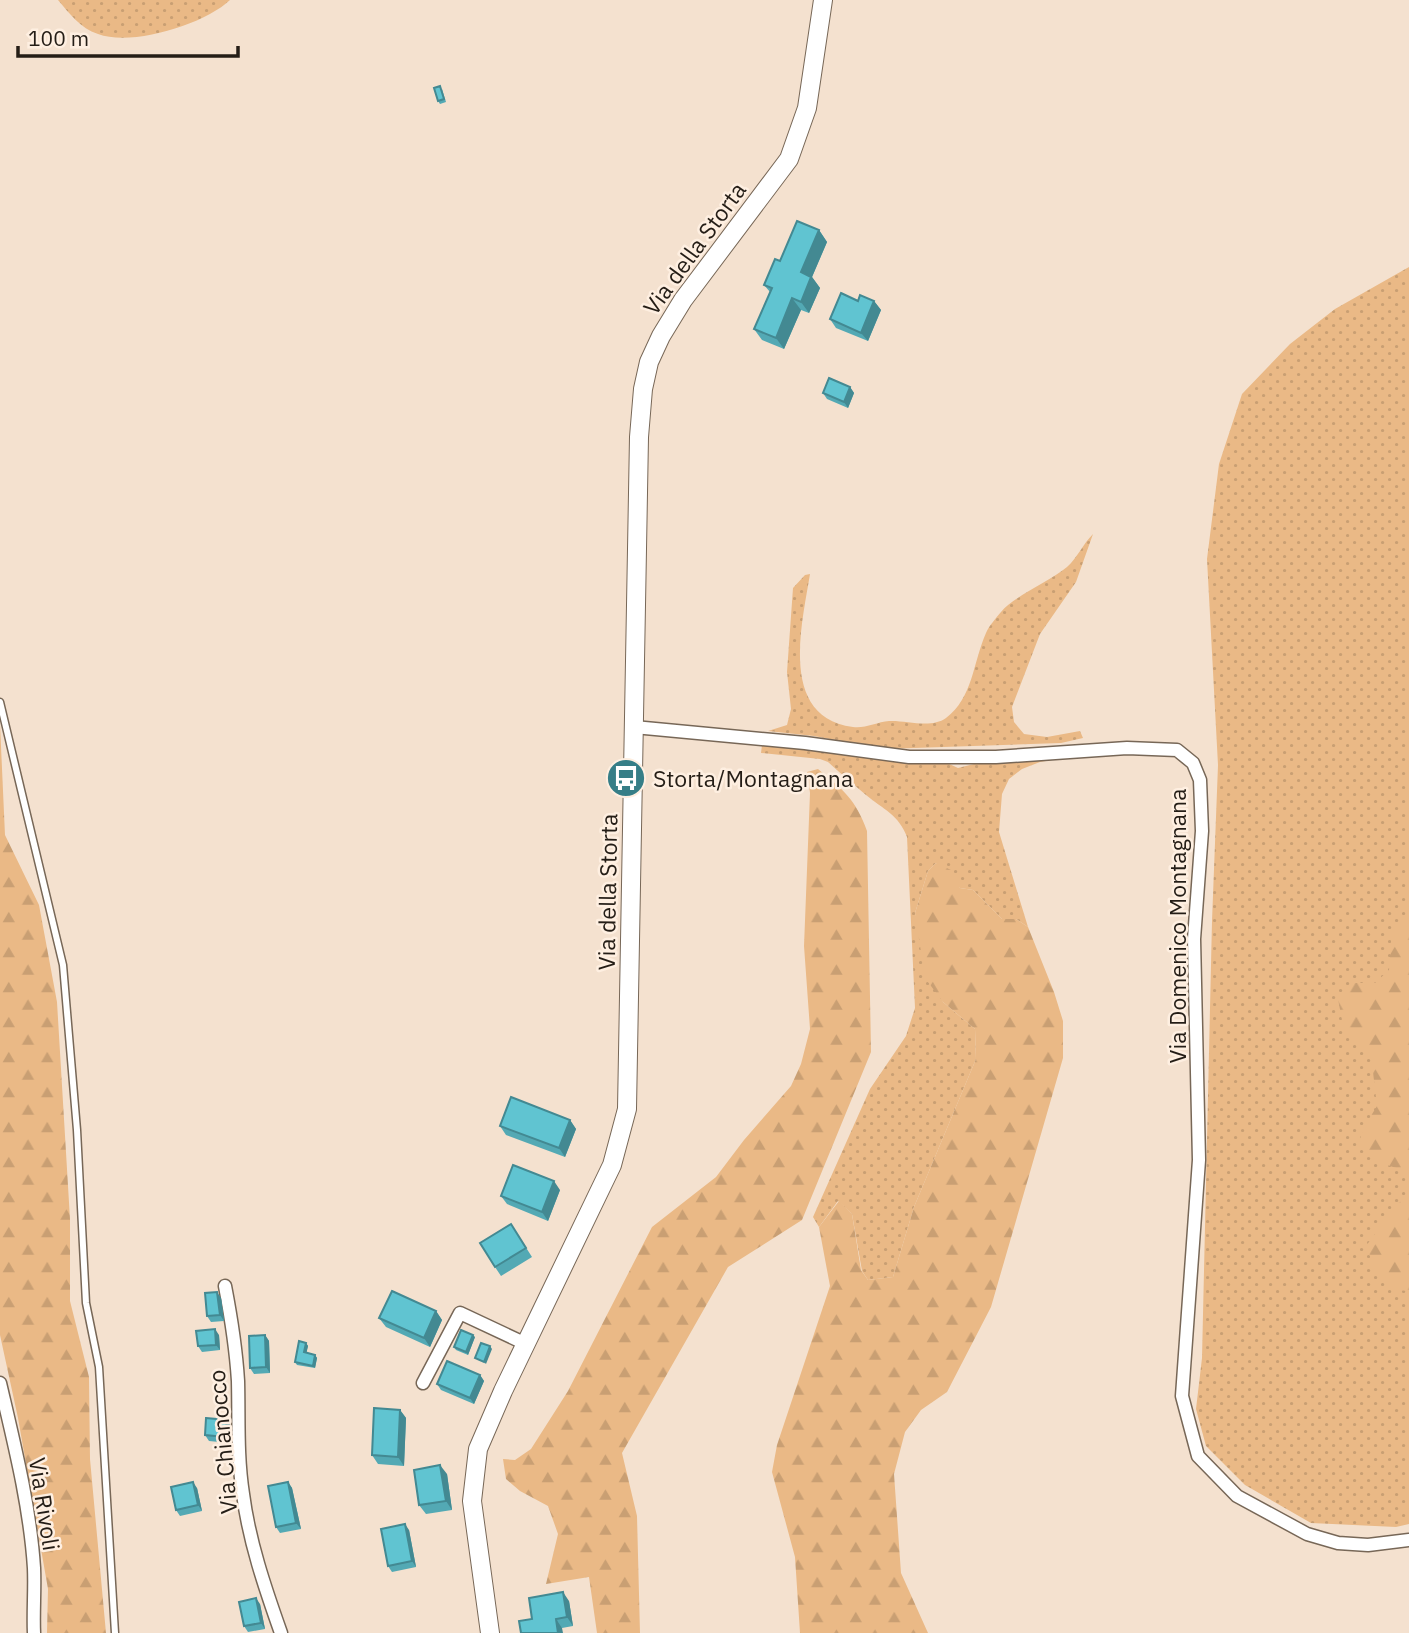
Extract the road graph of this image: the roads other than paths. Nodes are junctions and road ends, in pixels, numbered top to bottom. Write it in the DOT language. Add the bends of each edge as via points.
graph roads {
  1 [pos="823,0"];
  2 [pos="0,702"];
  3 [pos="634,727"];
  4 [pos="225,1286"];
  5 [pos="526,1344"];
  6 [pos="0,1383"];
  7 [pos="423,1383"];
  8 [pos="1409,1540"];
  9 [pos="34,1633"];
  10 [pos="115,1633"];
  11 [pos="281,1633"];
  12 [pos="490,1633"];
  1 -- 3 [label="main road, Via della Storta" via="807,107 789,159 683,300 649,362 639,437"];
  2 -- 10 [label="lane" via="63,965 86,1303 99,1367"];
  3 -- 5 [label="main road, Via della Storta" via="629,1090 624,1126 612,1165"];
  3 -- 8 [label="street, Via Domenico Montagnana" via="909,757 996,757 1127,748 1177,750 1193,762 1200,780 1202,831 1194,939 1199,1160 1182,1396 1198,1456 1237,1496 1307,1534 1338,1543"];
  4 -- 11 [label="street, Via Chianocco" via="238,1379 243,1494 261,1576"];
  5 -- 7 [label="street" via="460,1313"];
  5 -- 12 [label="main road, Via della Storta" via="478,1449 474,1474 474,1519"];
  6 -- 9 [label="street, Via Rivoli" via="31,1541"];
}
